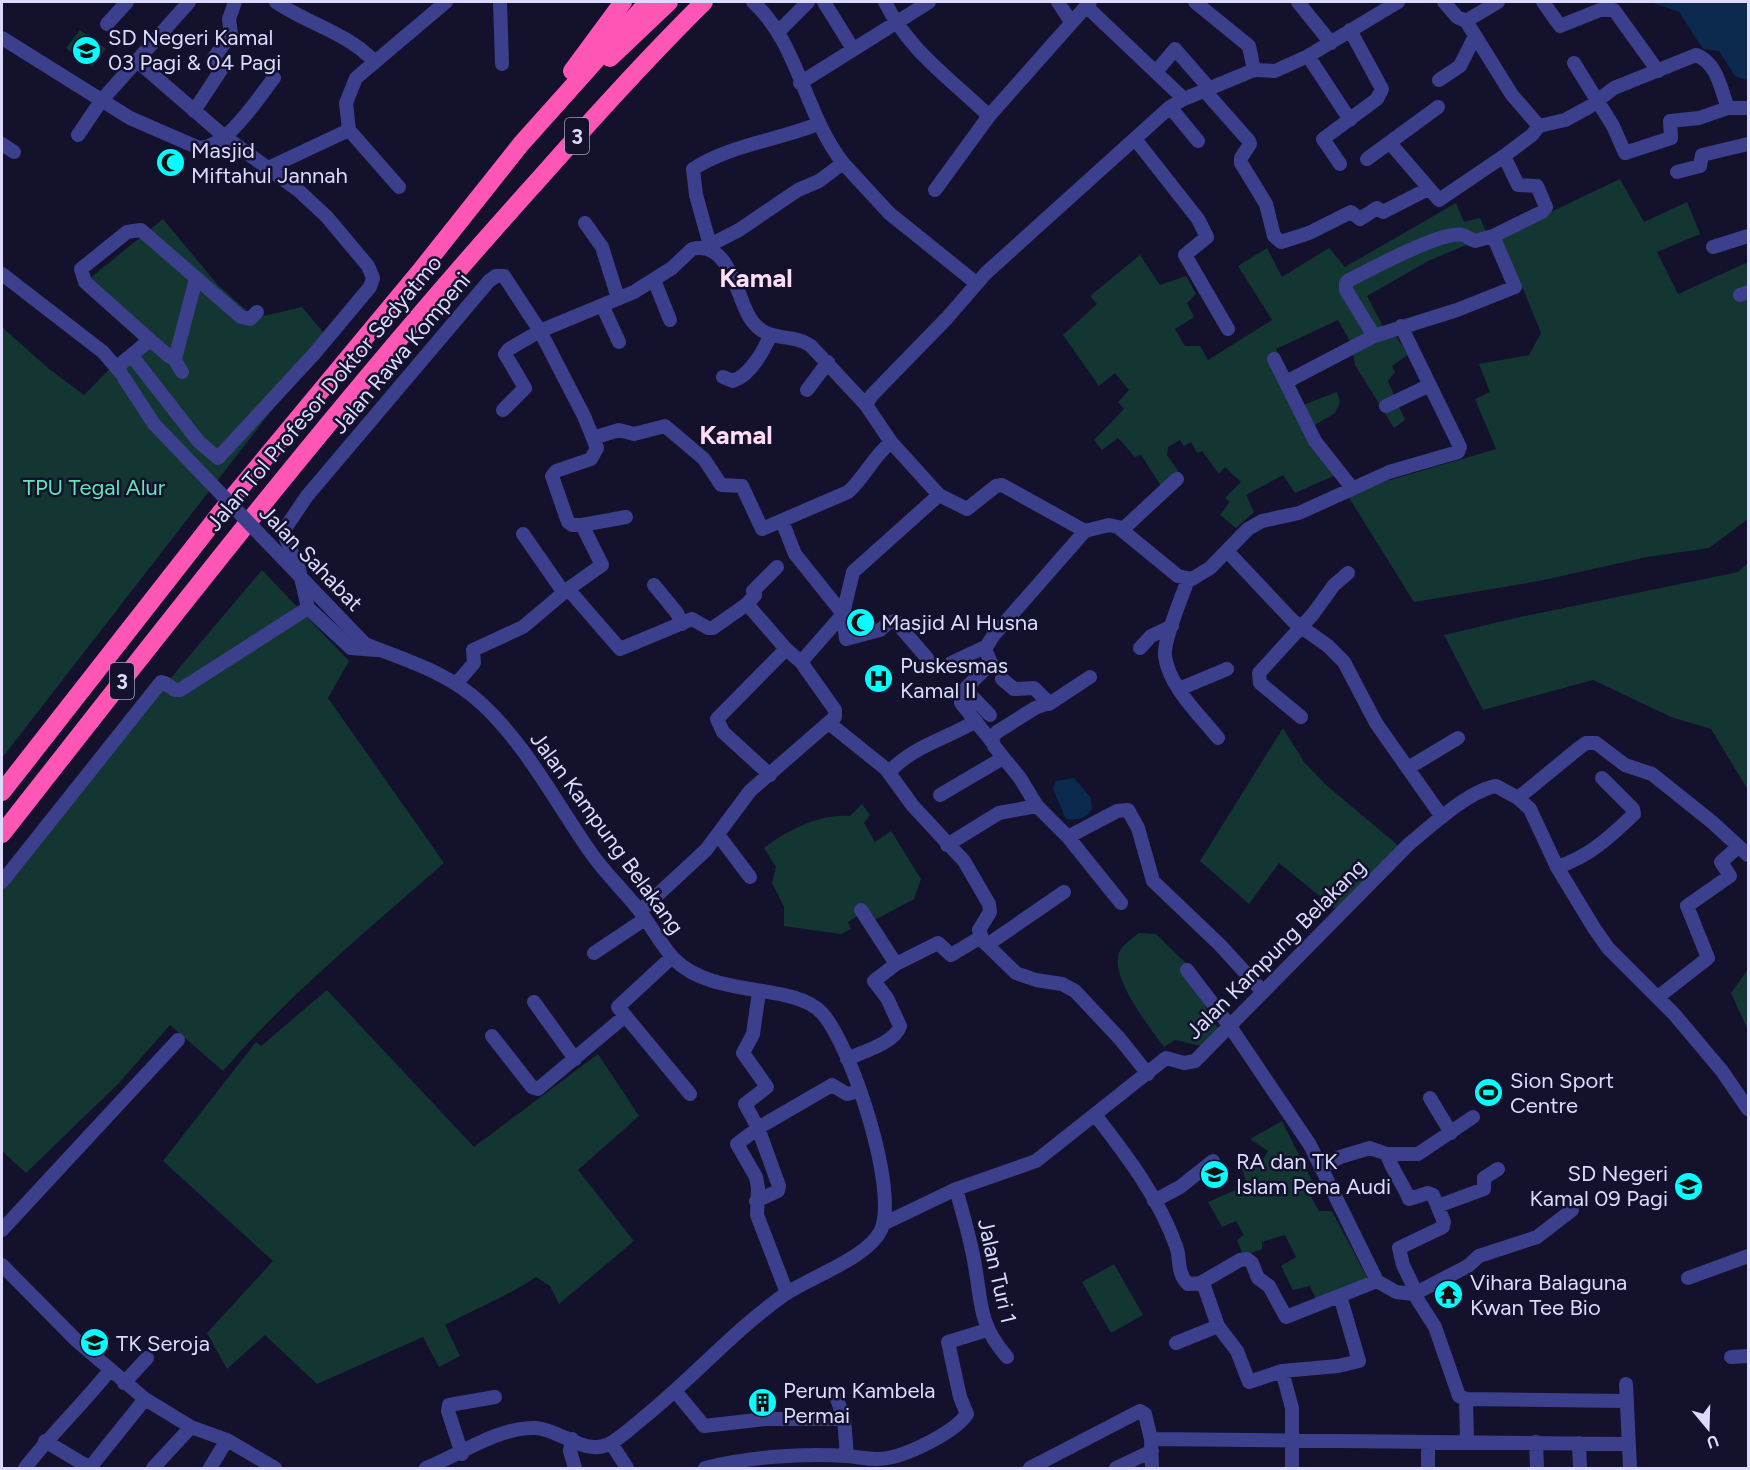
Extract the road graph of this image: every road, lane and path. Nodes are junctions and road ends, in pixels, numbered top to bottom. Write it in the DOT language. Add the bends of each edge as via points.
graph roads {
  1 [pos="127,2"];
  2 [pos="189,2"];
  3 [pos="236,2"];
  4 [pos="276,2"];
  5 [pos="446,2"];
  6 [pos="500,2"];
  7 [pos="623,2"];
  8 [pos="648,2"];
  9 [pos="669,2"];
  10 [pos="704,2"];
  11 [pos="753,2"];
  12 [pos="808,2"];
  13 [pos="824,2"];
  14 [pos="885,2"];
  15 [pos="929,2"];
  16 [pos="1058,2"];
  17 [pos="1198,2"];
  18 [pos="1298,2"];
  19 [pos="1398,2"];
  20 [pos="1444,2"];
  21 [pos="1498,2"];
  22 [pos="1543,2"];
  23 [pos="1088,4"];
  24 [pos="1466,21"];
  25 [pos="1071,22"];
  26 [pos="107,24"];
  27 [pos="897,24"];
  28 [pos="1350,30"];
  29 [pos="779,31"];
  30 [pos="1476,36"];
  31 [pos="2,38"];
  32 [pos="1331,43"];
  33 [pos="853,49"];
  34 [pos="1308,56"];
  35 [pos="136,61"];
  36 [pos="374,61"];
  37 [pos="1574,63"];
  38 [pos="502,64"];
  39 [pos="1254,70"];
  40 [pos="1658,71"];
  41 [pos="1156,72"];
  42 [pos="274,78"];
  43 [pos="1439,81"];
  44 [pos="800,83"];
  45 [pos="1206,89"];
  46 [pos="1184,99"];
  47 [pos="1597,100"];
  48 [pos="101,101"];
  49 [pos="1170,107"];
  50 [pos="1438,107"];
  51 [pos="1728,108"];
  52 [pos="1749,108"];
  53 [pos="194,111"];
  54 [pos="548,113"];
  55 [pos="989,116"];
  56 [pos="1350,120"];
  57 [pos="818,124"];
  58 [pos="1539,126"];
  59 [pos="350,130"];
  60 [pos="78,135"];
  61 [pos="225,137"];
  62 [pos="1135,139"];
  63 [pos="1198,141"];
  64 [pos="1390,143"];
  65 [pos="2,144"];
  66 [pos="521,144"];
  67 [pos="1749,144"];
  68 [pos="14,152"];
  69 [pos="1504,156"];
  70 [pos="1367,159"];
  71 [pos="843,163"];
  72 [pos="1340,164"];
  73 [pos="266,169"];
  74 [pos="1677,172"];
  75 [pos="399,187"];
  76 [pos="1428,189"];
  77 [pos="934,190"];
  78 [pos="585,223"];
  79 [pos="1493,236"];
  80 [pos="1749,236"];
  81 [pos="707,247"];
  82 [pos="1713,247"];
  83 [pos="2,273"];
  84 [pos="196,279"];
  85 [pos="654,280"];
  86 [pos="976,283"];
  87 [pos="618,298"];
  88 [pos="602,305"];
  89 [pos="256,312"];
  90 [pos="670,320"];
  91 [pos="1401,326"];
  92 [pos="1228,329"];
  93 [pos="540,331"];
  94 [pos="770,336"];
  95 [pos="1374,336"];
  96 [pos="150,340"];
  97 [pos="619,342"];
  98 [pos="132,356"];
  99 [pos="173,357"];
  100 [pos="1274,359"];
  101 [pos="828,362"];
  102 [pos="182,372"];
  103 [pos="120,373"];
  104 [pos="723,377"];
  105 [pos="1286,382"];
  106 [pos="1430,385"];
  107 [pos="807,390"];
  108 [pos="866,405"];
  109 [pos="1386,405"];
  110 [pos="502,410"];
  111 [pos="593,438"];
  112 [pos="891,442"];
  113 [pos="1177,479"];
  114 [pos="1349,490"];
  115 [pos="939,495"];
  116 [pos="626,518"];
  117 [pos="782,521"];
  118 [pos="582,525"];
  119 [pos="1122,530"];
  120 [pos="1086,531"];
  121 [pos="523,534"];
  122 [pos="1228,552"];
  123 [pos="777,567"];
  124 [pos="1348,573"];
  125 [pos="1188,580"];
  126 [pos="654,585"];
  127 [pos="566,591"];
  128 [pos="747,604"];
  129 [pos="308,608"];
  130 [pos="843,614"];
  131 [pos="682,624"];
  132 [pos="1172,626"];
  133 [pos="1299,626"];
  134 [pos="365,644"];
  135 [pos="985,647"];
  136 [pos="1140,648"];
  137 [pos="786,649"];
  138 [pos="380,650"];
  139 [pos="927,658"];
  140 [pos="801,662"];
  141 [pos="951,663"];
  142 [pos="1227,669"];
  143 [pos="1090,677"];
  144 [pos="1002,679"];
  145 [pos="456,684"];
  146 [pos="965,689"];
  147 [pos="1179,689"];
  148 [pos="1049,704"];
  149 [pos="990,715"];
  150 [pos="1301,717"];
  151 [pos="976,721"];
  152 [pos="830,724"];
  153 [pos="1218,738"];
  154 [pos="1458,738"];
  155 [pos="993,742"];
  156 [pos="1003,758"];
  157 [pos="1408,768"];
  158 [pos="889,772"];
  159 [pos="770,775"];
  160 [pos="1602,778"];
  161 [pos="2,792"];
  162 [pos="940,795"];
  163 [pos="1518,798"];
  164 [pos="1037,806"];
  165 [pos="1442,817"];
  166 [pos="2,834"];
  167 [pos="719,836"];
  168 [pos="1068,837"];
  169 [pos="947,845"];
  170 [pos="1743,851"];
  171 [pos="1557,867"];
  172 [pos="750,877"];
  173 [pos="2,882"];
  174 [pos="1064,892"];
  175 [pos="1121,903"];
  176 [pos="861,910"];
  177 [pos="642,915"];
  178 [pos="984,941"];
  179 [pos="594,953"];
  180 [pos="672,957"];
  181 [pos="896,964"];
  182 [pos="1187,970"];
  183 [pos="759,992"];
  184 [pos="1263,992"];
  185 [pos="1658,997"];
  186 [pos="534,1002"];
  187 [pos="624,1017"];
  188 [pos="1229,1025"];
  189 [pos="492,1036"];
  190 [pos="178,1040"];
  191 [pos="575,1059"];
  192 [pos="847,1059"];
  193 [pos="1148,1074"];
  194 [pos="860,1091"];
  195 [pos="690,1094"];
  196 [pos="1430,1098"];
  197 [pos="1749,1109"];
  198 [pos="1096,1116"];
  199 [pos="1473,1117"];
  200 [pos="758,1128"];
  201 [pos="1451,1133"];
  202 [pos="1387,1154"];
  203 [pos="1213,1161"];
  204 [pos="1323,1166"];
  205 [pos="1498,1169"];
  206 [pos="956,1189"];
  207 [pos="756,1201"];
  208 [pos="1154,1201"];
  209 [pos="1438,1206"];
  210 [pos="1572,1210"];
  211 [pos="883,1224"];
  212 [pos="2,1230"];
  213 [pos="1749,1256"];
  214 [pos="2,1265"];
  215 [pos="1688,1278"];
  216 [pos="1377,1281"];
  217 [pos="1202,1282"];
  218 [pos="788,1293"];
  219 [pos="1415,1293"];
  220 [pos="1340,1296"];
  221 [pos="1218,1326"];
  222 [pos="987,1330"];
  223 [pos="1176,1343"];
  224 [pos="1749,1356"];
  225 [pos="1007,1357"];
  226 [pos="1731,1357"];
  227 [pos="147,1358"];
  228 [pos="110,1370"];
  229 [pos="1282,1371"];
  230 [pos="124,1383"];
  231 [pos="1626,1384"];
  232 [pos="676,1392"];
  233 [pos="495,1397"];
  234 [pos="145,1399"];
  235 [pos="837,1399"];
  236 [pos="1466,1399"];
  237 [pos="1627,1401"];
  238 [pos="844,1419"];
  239 [pos="191,1427"];
  240 [pos="572,1439"];
  241 [pos="226,1440"];
  242 [pos="1291,1440"];
  243 [pos="45,1441"];
  244 [pos="1428,1442"];
  245 [pos="1467,1442"];
  246 [pos="1536,1442"];
  247 [pos="611,1443"];
  248 [pos="1579,1443"];
  249 [pos="1629,1444"];
  250 [pos="462,1454"];
  251 [pos="847,1454"];
  252 [pos="1152,1456"];
  253 [pos="25,1468"];
  254 [pos="153,1468"];
  255 [pos="210,1468"];
  256 [pos="275,1468"];
  257 [pos="426,1468"];
  258 [pos="575,1468"];
  259 [pos="627,1468"];
  260 [pos="705,1468"];
  261 [pos="1030,1468"];
  262 [pos="1116,1468"];
  263 [pos="1292,1468"];
  264 [pos="1428,1468"];
  265 [pos="1538,1468"];
  266 [pos="1580,1468"];
  267 [pos="1630,1468"];
  1 -- 26 [label="street"];
  2 -- 35 [label="street"];
  3 -- 53 [label="street" via="229,19 231,34 213,59 221,70"];
  4 -- 36 [label="street" via="334,31 362,48"];
  5 -- 36 [label="street"];
  6 -- 38 [label="street"];
  7 -- 66 [label="highway"];
  8 -- 54 [label="highway, Jalan Tol Profesor Doktor Sedyatmo / 3"];
  9 -- 54 [label="highway"];
  10 -- 166 [label="highway, Jalan Tol Profesor Doktor Sedyatmo / 3" via="663,42 453,274 250,519"];
  11 -- 29 [label="street"];
  12 -- 29 [label="street"];
  13 -- 33 [label="street"];
  14 -- 27 [label="street"];
  15 -- 27 [label="street"];
  16 -- 25 [label="street"];
  17 -- 39 [label="street" via="1249,46"];
  18 -- 32 [label="street"];
  19 -- 28 [label="street"];
  20 -- 24 [label="street"];
  21 -- 24 [label="street"];
  22 -- 40 [label="street" via="1560,26 1600,10 1614,10"];
  23 -- 25 [label="street"];
  23 -- 41 [label="street"];
  24 -- 30 [label="street"];
  25 -- 55 [label="street"];
  27 -- 33 [label="street"];
  27 -- 55 [label="street" via="933,67"];
  28 -- 32 [label="street"];
  28 -- 56 [label="street" via="1382,89 1377,99"];
  29 -- 44 [label="street"];
  30 -- 43 [label="street" via="1460,66"];
  30 -- 58 [label="street" via="1512,95"];
  31 -- 48 [label="street"];
  32 -- 34 [label="street"];
  33 -- 44 [label="street"];
  34 -- 39 [label="street" via="1275,71"];
  34 -- 56 [label="street"];
  35 -- 48 [label="street"];
  35 -- 53 [label="street"];
  36 -- 59 [label="street" via="356,78 348,93"];
  37 -- 47 [label="street"];
  39 -- 45 [label="street"];
  40 -- 47 [label="street" via="1621,84"];
  40 -- 51 [label="street" via="1700,56 1713,68"];
  41 -- 45 [label="street" via="1175,49"];
  41 -- 46 [label="street"];
  42 -- 61 [label="street"];
  44 -- 57 [label="street"];
  45 -- 46 [label="street"];
  45 -- 76 [label="street" via="1249,141 1241,162 1266,204 1274,237 1281,242 1351,212 1360,219 1377,208 1383,212"];
  46 -- 49 [label="street"];
  47 -- 51 [label="street" via="1625,153 1671,138 1670,121 1699,118"];
  47 -- 58 [label="street" via="1581,113"];
  48 -- 60 [label="street"];
  48 -- 61 [label="street" via="200,148"];
  49 -- 62 [label="street"];
  49 -- 63 [label="street"];
  50 -- 64 [label="street"];
  51 -- 52 [label="street"];
  53 -- 61 [label="street"];
  54 -- 66 [label="highway, Jalan Tol Profesor Doktor Sedyatmo / 3"];
  55 -- 77 [label="street"];
  56 -- 72 [label="street" via="1323,139"];
  57 -- 71 [label="street"];
  57 -- 81 [label="street" via="693,169"];
  58 -- 69 [label="street"];
  59 -- 73 [label="street"];
  59 -- 75 [label="street"];
  61 -- 73 [label="street"];
  62 -- 86 [label="street"];
  62 -- 92 [label="street" via="1198,219 1207,237 1185,255"];
  64 -- 70 [label="street"];
  64 -- 76 [label="street"];
  65 -- 68 [label="street"];
  66 -- 161 [label="highway, Jalan Tol Profesor Doktor Sedyatmo / 3" via="232,498"];
  67 -- 74 [label="street" via="1702,155 1700,166"];
  69 -- 76 [label="street" via="1438,200"];
  69 -- 79 [label="street" via="1518,185 1537,186 1546,207"];
  71 -- 81 [label="street"];
  71 -- 86 [label="street" via="889,213"];
  73 -- 98 [label="street" via="298,190 327,217 373,274 370,287 218,458 199,442"];
  78 -- 87 [label="street" via="602,247"];
  79 -- 91 [label="street" via="1515,287"];
  79 -- 95 [label="street" via="1475,241 1461,235 1438,239 1349,280 1346,290"];
  80 -- 82 [label="street"];
  81 -- 85 [label="street" via="692,249"];
  81 -- 94 [label="street" via="726,265 751,319"];
  83 -- 103 [label="street, Jalan Sahabat" via="104,352"];
  84 -- 89 [label="street" via="241,317 250,319"];
  84 -- 96 [label="street" via="141,230 135,229 81,269 85,282"];
  84 -- 99 [label="street" via="178,353"];
  85 -- 87 [label="street"];
  85 -- 90 [label="street"];
  86 -- 108 [label="street"];
  87 -- 88 [label="street"];
  88 -- 93 [label="street"];
  88 -- 97 [label="street"];
  91 -- 95 [label="street"];
  91 -- 106 [label="street"];
  93 -- 110 [label="street" via="505,354 525,388"];
  93 -- 111 [label="street"];
  93 -- 129 [label="street, Jalan Rawa Kompeni" via="504,276 496,276 307,496 286,527 284,537 299,569"];
  94 -- 101 [label="street" via="800,338"];
  94 -- 104 [label="street" via="759,358 739,378 733,381"];
  95 -- 105 [label="street"];
  96 -- 98 [label="street"];
  96 -- 99 [label="street"];
  98 -- 103 [label="street"];
  99 -- 102 [label="street"];
  100 -- 105 [label="street"];
  101 -- 107 [label="street"];
  101 -- 108 [label="street"];
  103 -- 134 [label="street, Jalan Sahabat, bridge" via="154,424"];
  105 -- 114 [label="street" via="1315,441"];
  106 -- 109 [label="street"];
  106 -- 114 [label="street" via="1460,447 1455,454 1389,472"];
  108 -- 112 [label="street"];
  111 -- 117 [label="street" via="619,430 634,434 665,426 704,459 721,485 742,486 762,529"];
  111 -- 118 [label="street" via="597,448 594,458 556,471 552,476 568,522"];
  112 -- 115 [label="street"];
  112 -- 117 [label="street" via="848,492"];
  113 -- 119 [label="street"];
  114 -- 122 [label="street" via="1299,513 1262,521 1248,529"];
  115 -- 120 [label="street" via="967,510 1002,485"];
  115 -- 130 [label="street" via="853,572"];
  116 -- 118 [label="street"];
  117 -- 130 [label="street" via="795,554"];
  118 -- 127 [label="street" via="603,565"];
  119 -- 120 [label="street" via="1109,525"];
  119 -- 125 [label="street"];
  120 -- 135 [label="street"];
  121 -- 127 [label="street"];
  122 -- 125 [label="street"];
  122 -- 133 [label="street"];
  123 -- 128 [label="street" via="753,591 755,595"];
  124 -- 133 [label="street"];
  125 -- 132 [label="street"];
  126 -- 131 [label="street"];
  127 -- 131 [label="street" via="620,649"];
  127 -- 145 [label="street" via="523,627 473,650 474,663"];
  128 -- 131 [label="street" via="713,628 694,619"];
  128 -- 137 [label="street"];
  129 -- 138 [label="street" via="351,648"];
  129 -- 173 [label="street" via="180,690 159,684"];
  130 -- 139 [label="street" via="846,639 880,630 895,621"];
  130 -- 140 [label="street"];
  132 -- 136 [label="street" via="1150,636"];
  132 -- 147 [label="street" via="1164,653"];
  133 -- 150 [label="street" via="1258,673 1258,679"];
  133 -- 157 [label="street" via="1344,662 1376,723"];
  134 -- 138 [label="street, Jalan Kampung Belakang"];
  135 -- 141 [label="street"];
  135 -- 146 [label="street" via="991,663"];
  137 -- 140 [label="street"];
  137 -- 159 [label="street" via="717,719 723,732"];
  138 -- 145 [label="street, Jalan Kampung Belakang" via="417,662"];
  140 -- 152 [label="street" via="835,710 836,717"];
  142 -- 147 [label="street"];
  143 -- 148 [label="street"];
  144 -- 148 [label="street" via="1016,690 1034,688"];
  145 -- 177 [label="street, Jalan Kampung Belakang" via="499,723 547,786 591,854"];
  146 -- 149 [label="street"];
  146 -- 151 [label="street" via="961,702"];
  147 -- 153 [label="street"];
  148 -- 155 [label="street" via="1035,708 997,732"];
  151 -- 155 [label="street"];
  151 -- 158 [label="street" via="912,751"];
  152 -- 158 [label="street"];
  152 -- 159 [label="street"];
  154 -- 157 [label="street"];
  155 -- 156 [label="street"];
  156 -- 162 [label="street"];
  156 -- 164 [label="street"];
  157 -- 165 [label="street"];
  158 -- 169 [label="street"];
  159 -- 167 [label="street" via="739,803"];
  160 -- 171 [label="street" via="1634,814 1599,847"];
  163 -- 165 [label="street, Jalan Kampung Belakang" via="1501,787 1491,787"];
  163 -- 170 [label="street" via="1586,743 1596,743 1625,765 1652,774"];
  163 -- 171 [label="street" via="1530,809"];
  164 -- 168 [label="street"];
  164 -- 169 [label="street" via="999,813"];
  165 -- 184 [label="street, Jalan Kampung Belakang" via="1409,844"];
  167 -- 172 [label="street"];
  167 -- 177 [label="street"];
  168 -- 175 [label="street"];
  168 -- 184 [label="street" via="1117,811 1128,810 1138,828 1153,881"];
  169 -- 178 [label="street" via="964,861 987,898 990,912 980,927"];
  170 -- 185 [label="street" via="1721,862 1730,876 1688,906 1708,958"];
  171 -- 185 [label="street" via="1608,948"];
  174 -- 178 [label="street"];
  176 -- 181 [label="street"];
  177 -- 179 [label="street"];
  177 -- 180 [label="street, Jalan Kampung Belakang"];
  178 -- 181 [label="street" via="951,955 938,943"];
  178 -- 193 [label="street" via="1016,973 1075,991"];
  180 -- 183 [label="street, Jalan Kampung Belakang" via="714,983"];
  180 -- 187 [label="street" via="619,1004"];
  181 -- 192 [label="street" via="874,981 887,998 899,1030"];
  182 -- 188 [label="street"];
  183 -- 192 [label="street, Jalan Kampung Belakang" via="814,1006 834,1031"];
  183 -- 200 [label="street" via="753,1034 743,1053 766,1086 745,1102"];
  184 -- 188 [label="street, Jalan Kampung Belakang"];
  185 -- 197 [label="street"];
  186 -- 191 [label="street"];
  187 -- 191 [label="street"];
  187 -- 195 [label="street"];
  188 -- 193 [label="street, Jalan Kampung Belakang" via="1195,1061 1184,1063 1167,1057"];
  188 -- 204 [label="street"];
  189 -- 191 [label="street" via="535,1090"];
  190 -- 212 [label="street"];
  192 -- 194 [label="street, Jalan Kampung Belakang"];
  193 -- 198 [label="street, Jalan Kampung Belakang"];
  194 -- 200 [label="street" via="847,1094 832,1085"];
  194 -- 211 [label="street, Jalan Kampung Belakang" via="885,1180"];
  196 -- 201 [label="street"];
  198 -- 206 [label="street, Jalan Kampung Belakang" via="1036,1161"];
  198 -- 208 [label="street" via="1137,1169"];
  199 -- 201 [label="street"];
  200 -- 207 [label="street" via="737,1144 756,1177"];
  200 -- 207 [label="street" via="779,1186 778,1191"];
  201 -- 202 [label="street" via="1418,1154"];
  202 -- 204 [label="street" via="1366,1149"];
  202 -- 209 [label="street" via="1409,1199 1431,1194"];
  203 -- 208 [label="street"];
  204 -- 216 [label="street"];
  205 -- 209 [label="street" via="1484,1178 1484,1189"];
  206 -- 211 [label="street, Jalan Kampung Belakang"];
  206 -- 222 [label="street, Jalan Turi 1"];
  207 -- 218 [label="street" via="757,1215"];
  208 -- 217 [label="street" via="1177,1248 1177,1262 1185,1281"];
  209 -- 219 [label="street" via="1443,1227 1399,1248"];
  210 -- 219 [label="street" via="1537,1238 1479,1256 1468,1266"];
  211 -- 218 [label="street, Jalan Kampung Belakang" via="869,1245"];
  213 -- 215 [label="street"];
  214 -- 228 [label="street"];
  216 -- 219 [label="street" via="1396,1292"];
  216 -- 220 [label="street"];
  217 -- 220 [label="street" via="1247,1259 1258,1278 1269,1287 1284,1316"];
  217 -- 221 [label="street"];
  218 -- 232 [label="street, Jalan Kampung Belakang" via="739,1332"];
  219 -- 236 [label="street" via="1435,1327 1459,1396"];
  220 -- 229 [label="street" via="1359,1361"];
  221 -- 223 [label="street"];
  221 -- 229 [label="street" via="1237,1351 1249,1382"];
  222 -- 225 [label="street, Jalan Turi 1"];
  222 -- 251 [label="street" via="948,1342 966,1417 926,1444 898,1456 867,1459"];
  224 -- 226 [label="street"];
  227 -- 230 [label="street"];
  228 -- 230 [label="street"];
  228 -- 243 [label="street" via="81,1407"];
  229 -- 242 [label="street" via="1292,1408"];
  230 -- 234 [label="street"];
  231 -- 237 [label="street"];
  232 -- 238 [label="street" via="704,1426 765,1419"];
  232 -- 247 [label="street, Jalan Kampung Belakang"];
  233 -- 250 [label="street" via="449,1405"];
  234 -- 239 [label="street"];
  234 -- 243 [label="street" via="92,1465 85,1465"];
  235 -- 238 [label="street"];
  236 -- 237 [label="street"];
  236 -- 245 [label="street"];
  237 -- 249 [label="street"];
  238 -- 251 [label="street"];
  239 -- 241 [label="street"];
  239 -- 254 [label="street"];
  240 -- 247 [label="street" via="592,1447"];
  240 -- 250 [label="street" via="538,1428 520,1430 484,1441"];
  240 -- 258 [label="street" via="570,1451"];
  241 -- 255 [label="street"];
  241 -- 256 [label="street"];
  242 -- 244 [label="street"];
  242 -- 252 [label="street"];
  242 -- 263 [label="street"];
  243 -- 253 [label="street"];
  244 -- 245 [label="street"];
  244 -- 264 [label="street"];
  245 -- 246 [label="street"];
  246 -- 248 [label="street"];
  246 -- 265 [label="street"];
  247 -- 259 [label="street"];
  248 -- 249 [label="street"];
  248 -- 266 [label="street"];
  249 -- 267 [label="street"];
  250 -- 257 [label="street"];
  251 -- 260 [label="street" via="742,1461"];
  252 -- 261 [label="street" via="1145,1414 1140,1411"];
  252 -- 262 [label="street"];
}
